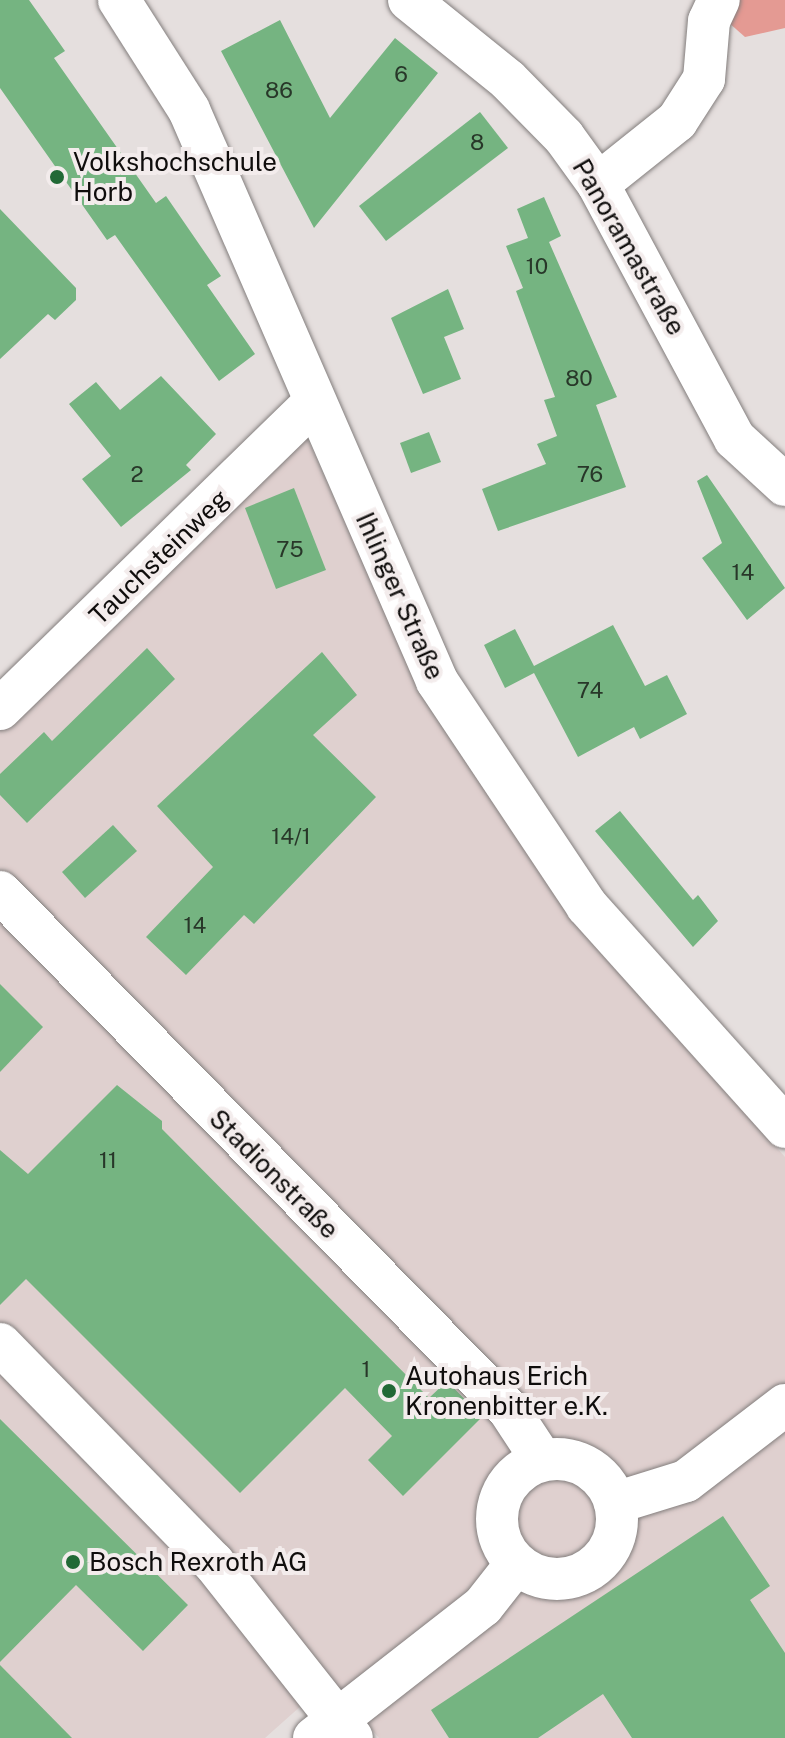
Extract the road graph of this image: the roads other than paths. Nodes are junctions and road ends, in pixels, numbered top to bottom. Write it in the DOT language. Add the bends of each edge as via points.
graph roads {
  1 [pos="119,0"];
  2 [pos="409,0"];
  3 [pos="706,7"];
  4 [pos="598,184"];
  5 [pos="315,402"];
  6 [pos="785,485"];
  7 [pos="0,709"];
  8 [pos="0,892"];
  9 [pos="785,1127"];
  10 [pos="0,1344"];
  11 [pos="785,1405"];
  12 [pos="542,1460"];
  13 [pos="615,1503"];
  14 [pos="516,1564"];
  15 [pos="334,1731"];
  1 -- 5 [label="street, Ihlinger Straße" via="189,110"];
  2 -- 4 [label="street, Panoramastraße" via="508,80 564,137"];
  3 -- 4 [label="street" via="704,79 677,121"];
  4 -- 6 [label="street, Panoramastraße" via="735,439"];
  5 -- 7 [label="street, Tauchsteinweg"];
  5 -- 9 [label="street, Ihlinger Straße" via="437,681 587,906"];
  8 -- 12 [label="street, Stadionstraße" via="509,1410"];
  10 -- 15 [label="street" via="213,1562"];
  11 -- 13 [label="street" via="686,1481"];
  12 -- 13 [label="street" via="560,1458 587,1466 608,1486"];
  12 -- 14 [label="street" via="510,1480 500,1496 498,1532"];
  13 -- 14 [label="street" via="613,1542 587,1571 549,1579"];
  14 -- 15 [label="street" via="483,1606"];
}
